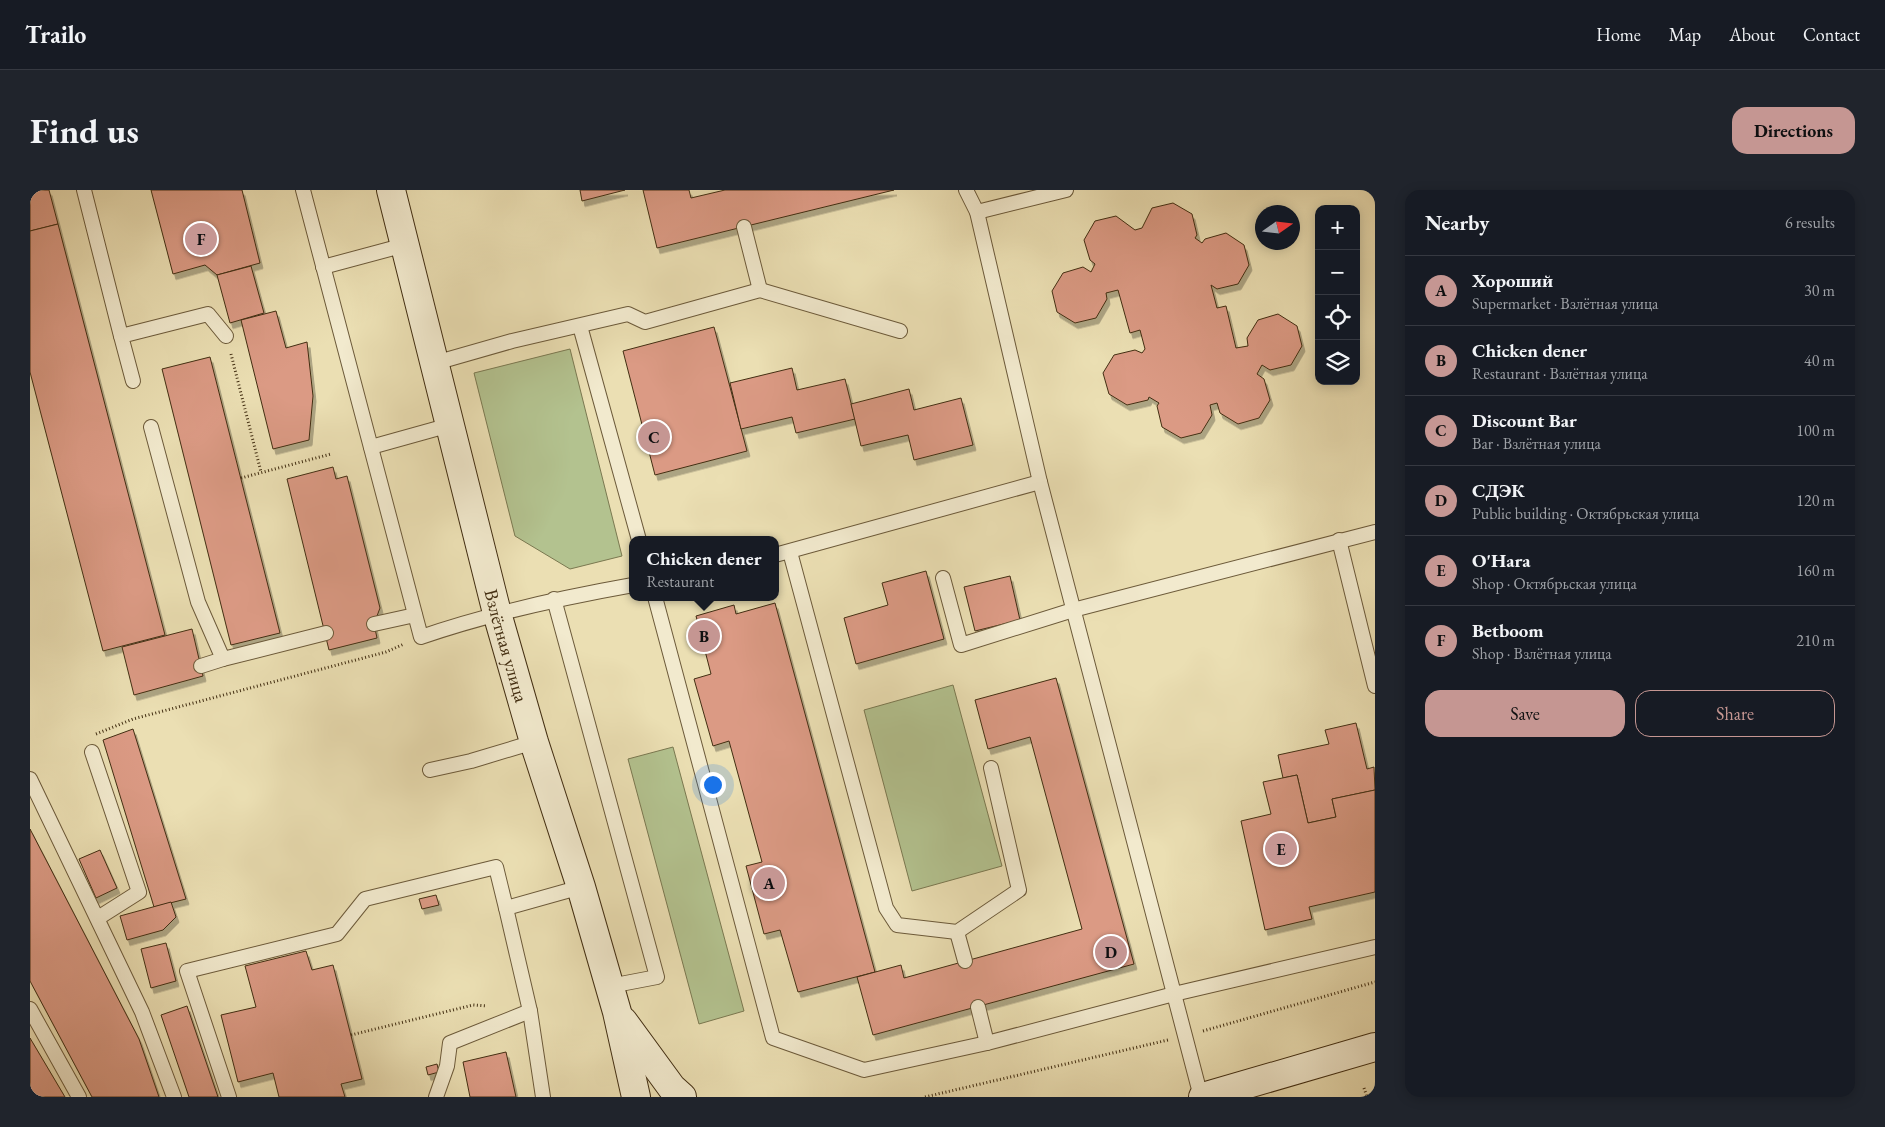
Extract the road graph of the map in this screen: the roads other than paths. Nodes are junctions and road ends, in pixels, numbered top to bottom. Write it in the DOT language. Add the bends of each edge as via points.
graph roads {
  1 [pos="84,190"];
  2 [pos="303,190"];
  3 [pos="391,190"];
  4 [pos="966,190"];
  5 [pos="1066,190"];
  6 [pos="977,212"];
  7 [pos="744,227"];
  8 [pos="405,245"];
  9 [pos="323,267"];
  10 [pos="760,290"];
  11 [pos="580,326"];
  12 [pos="900,330"];
  13 [pos="121,336"];
  14 [pos="226,336"];
  15 [pos="434,363"];
  16 [pos="133,381"];
  17 [pos="450,426"];
  18 [pos="151,427"];
  19 [pos="371,447"];
  20 [pos="1040,482"];
  21 [pos="1375,532"];
  22 [pos="638,536"];
  23 [pos="1339,540"];
  24 [pos="790,552"];
  25 [pos="779,554"];
  26 [pos="942,578"];
  27 [pos="629,586"];
  28 [pos="554,599"];
  29 [pos="656,601"];
  30 [pos="1073,610"];
  31 [pos="497,613"];
  32 [pos="415,615"];
  33 [pos="374,624"];
  34 [pos="326,633"];
  35 [pos="223,659"];
  36 [pos="201,666"];
  37 [pos="1375,686"];
  38 [pos="534,742"];
  39 [pos="92,752"];
  40 [pos="991,768"];
  41 [pos="430,770"];
  42 [pos="30,779"];
  43 [pos="582,887"];
  44 [pos="506,908"];
  45 [pos="98,918"];
  46 [pos="957,932"];
  47 [pos="1375,947"];
  48 [pos="966,961"];
  49 [pos="610,986"];
  50 [pos="1174,994"];
  51 [pos="978,1006"];
  52 [pos="30,1009"];
  53 [pos="530,1011"];
  54 [pos="617,1012"];
  55 [pos="987,1043"];
  56 [pos="1375,1047"];
  57 [pos="79,1097"];
  58 [pos="174,1097"];
  59 [pos="228,1097"];
  60 [pos="436,1097"];
  61 [pos="542,1097"];
  62 [pos="636,1097"];
  63 [pos="682,1097"];
  64 [pos="1202,1097"];
  1 -- 13 [label="lane"];
  2 -- 9 [label="lane"];
  3 -- 8 [label="main road, Взлётная улица"];
  4 -- 6 [label="lane"];
  5 -- 6 [label="lane"];
  6 -- 20 [label="lane"];
  7 -- 10 [label="lane"];
  8 -- 9 [label="lane"];
  8 -- 15 [label="main road, Взлётная улица"];
  9 -- 19 [label="lane"];
  10 -- 11 [label="lane" via="645,322 628,314"];
  10 -- 12 [label="lane"];
  11 -- 15 [label="lane"];
  11 -- 22 [label="lane"];
  13 -- 14 [label="lane" via="208,314"];
  13 -- 16 [label="lane"];
  15 -- 17 [label="main road, Взлётная улица"];
  17 -- 19 [label="lane"];
  17 -- 31 [label="main road, Взлётная улица"];
  18 -- 35 [label="lane" via="198,602"];
  19 -- 32 [label="lane"];
  20 -- 24 [label="lane"];
  20 -- 30 [label="lane"];
  21 -- 23 [label="lane"];
  23 -- 30 [label="lane"];
  23 -- 37 [label="lane"];
  24 -- 25 [label="lane"];
  24 -- 46 [label="lane" via="886,908 897,925"];
  26 -- 30 [label="lane" via="961,645"];
  27 -- 28 [label="lane"];
  28 -- 31 [label="lane"];
  28 -- 49 [label="lane" via="657,977"];
  29 -- 55 [label="lane" via="773,1038 864,1070"];
  30 -- 50 [label="lane"];
  31 -- 32 [label="lane" via="421,637"];
  31 -- 38 [label="main road, Взлётная улица"];
  32 -- 33 [label="lane"];
  34 -- 35 [label="lane"];
  35 -- 36 [label="lane"];
  38 -- 41 [label="lane"];
  38 -- 43 [label="main road, Взлётная улица"];
  39 -- 45 [label="lane" via="139,892"];
  40 -- 46 [label="lane" via="1019,890"];
  42 -- 45 [label="lane"];
  43 -- 44 [label="lane"];
  43 -- 49 [label="main road, Взлётная улица"];
  44 -- 53 [label="lane"];
  44 -- 59 [label="lane" via="496,867 365,899 337,934 187,971"];
  45 -- 58 [label="lane" via="142,1012"];
  46 -- 48 [label="lane"];
  47 -- 50 [label="lane"];
  49 -- 54 [label="main road, Взлётная улица"];
  50 -- 55 [label="lane"];
  50 -- 64 [label="lane"];
  51 -- 55 [label="lane"];
  52 -- 57 [label="lane"];
  53 -- 60 [label="lane" via="450,1043 447,1066"];
  53 -- 61 [label="lane"];
  54 -- 62 [label="main road, Взлётная улица"];
  54 -- 63 [label="main road"];
  56 -- 64 [label="main road"];
}
